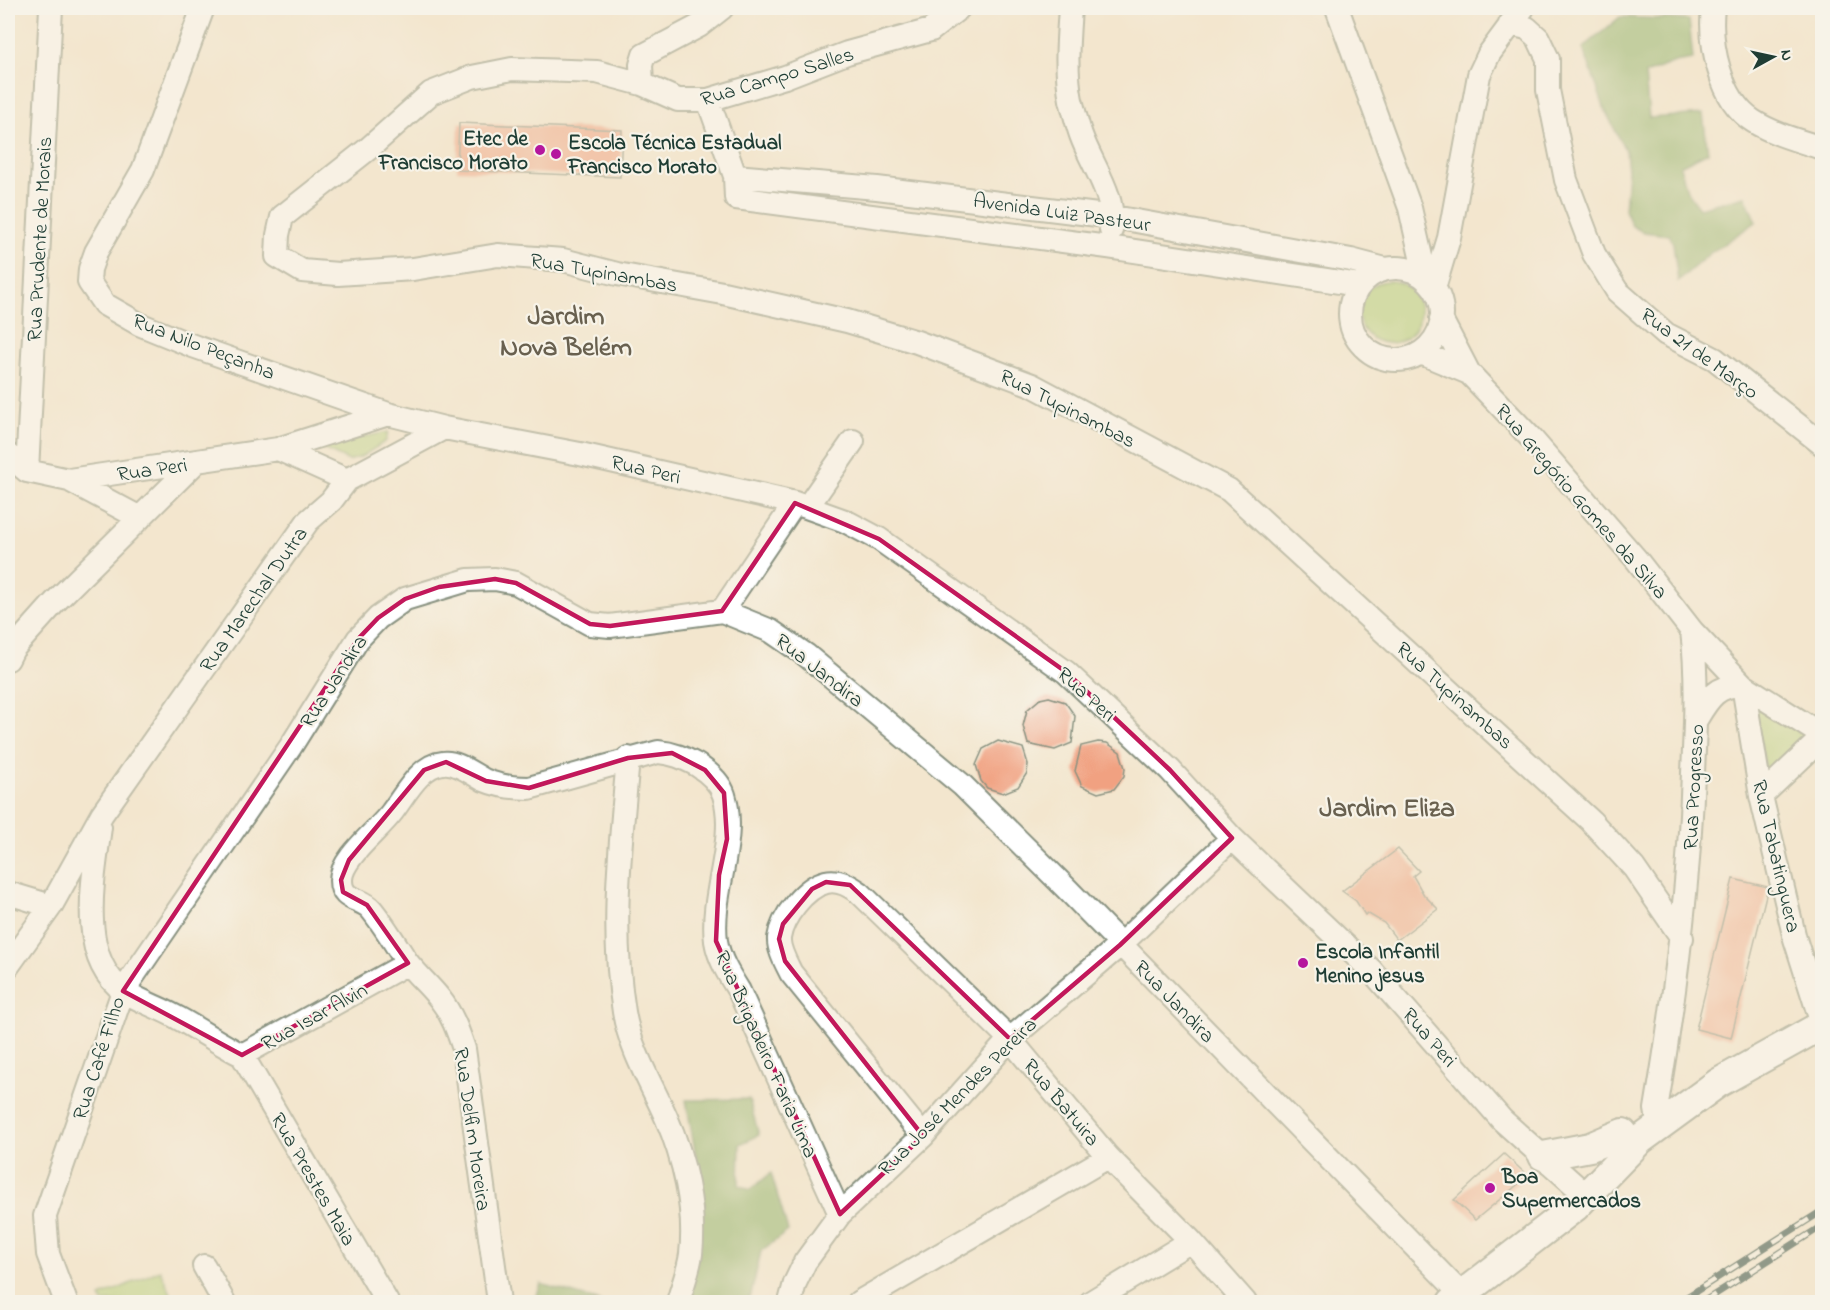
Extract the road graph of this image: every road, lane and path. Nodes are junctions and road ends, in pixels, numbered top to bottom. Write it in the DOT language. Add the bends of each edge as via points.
graph roads {
  1 [pos="51,8"];
  2 [pos="203,8"];
  3 [pos="722,8"];
  4 [pos="959,8"];
  5 [pos="1070,8"];
  6 [pos="1337,8"];
  7 [pos="1713,8"];
  8 [pos="1516,16"];
  9 [pos="642,84"];
  10 [pos="708,100"];
  11 [pos="1822,148"];
  12 [pos="736,187"];
  13 [pos="1454,211"];
  14 [pos="1114,217"];
  15 [pos="1419,243"];
  16 [pos="1108,247"];
  17 [pos="277,256"];
  18 [pos="1391,268"];
  19 [pos="1430,284"];
  20 [pos="1359,285"];
  21 [pos="1442,319"];
  22 [pos="1421,354"];
  23 [pos="1469,373"];
  24 [pos="388,414"];
  25 [pos="444,428"];
  26 [pos="853,441"];
  27 [pos="1822,444"];
  28 [pos="278,449"];
  29 [pos="8,455"];
  30 [pos="194,464"];
  31 [pos="27,471"];
  32 [pos="69,480"];
  33 [pos="347,480"];
  34 [pos="801,504"];
  35 [pos="140,518"];
  36 [pos="722,611"];
  37 [pos="1692,632"];
  38 [pos="8,659"];
  39 [pos="1743,685"];
  40 [pos="1696,720"];
  41 [pos="1822,737"];
  42 [pos="628,758"];
  43 [pos="1761,796"];
  44 [pos="102,814"];
  45 [pos="1232,838"];
  46 [pos="343,892"];
  47 [pos="8,893"];
  48 [pos="51,906"];
  49 [pos="1682,938"];
  50 [pos="1120,945"];
  51 [pos="408,963"];
  52 [pos="8,965"];
  53 [pos="123,991"];
  54 [pos="1822,1024"];
  55 [pos="1010,1039"];
  56 [pos="242,1055"];
  57 [pos="1657,1118"];
  58 [pos="1623,1132"];
  59 [pos="923,1136"];
  60 [pos="1543,1156"];
  61 [pos="1108,1157"];
  62 [pos="1582,1190"];
  63 [pos="840,1214"];
  64 [pos="1191,1242"];
  65 [pos="204,1266"];
  66 [pos="1457,1299"];
  67 [pos="66,1302"];
  68 [pos="224,1302"];
  69 [pos="387,1302"];
  70 [pos="499,1302"];
  71 [pos="678,1302"];
  72 [pos="790,1302"];
  73 [pos="859,1302"];
  74 [pos="1091,1302"];
  75 [pos="1245,1302"];
  1 -- 31 [label="street, Rua Prudente de Morais"];
  2 -- 24 [label="street, Rua Nilo Peçanha" via="143,171 96,252 89,282 104,304 139,324"];
  3 -- 9 [label="street" via="699,26 644,55 640,65"];
  4 -- 10 [label="street, Rua Campo Salles" via="932,30 847,53"];
  5 -- 14 [label="street" via="1067,54 1071,98 1081,136"];
  6 -- 15 [label="street" via="1410,208"];
  7 -- 11 [label="street" via="1713,52 1720,76 1735,101 1752,121"];
  8 -- 13 [label="street" via="1479,75"];
  8 -- 27 [label="street, Rua 21 de Março" via="1538,38 1548,59 1548,90 1566,180 1594,254 1617,291 1666,334 1714,359"];
  9 -- 10 [label="street, Rua Campo Salles" via="678,100"];
  9 -- 17 [label="street, Rua Campo Salles" via="597,72 512,69 472,77 431,93 282,217"];
  10 -- 12 [label="street"];
  12 -- 14 [label="street, Avenida Luiz Pasteur" via="877,188"];
  12 -- 16 [label="street, Avenida Luiz Pasteur"];
  13 -- 15 [label="street"];
  13 -- 19 [label="street"];
  14 -- 16 [label="street"];
  14 -- 18 [label="street, Avenida Luiz Pasteur"];
  15 -- 18 [label="street"];
  15 -- 19 [label="street"];
  16 -- 20 [label="street, Avenida Luiz Pasteur"];
  17 -- 49 [label="street, Rua Tupinambas" via="302,271 338,274 413,269 498,255 563,260 847,321 917,342 1032,385 1229,490 1591,820 1634,868"];
  18 -- 19 [label="street" via="1413,271"];
  18 -- 20 [label="street" via="1371,275"];
  19 -- 21 [label="street" via="1440,300"];
  20 -- 22 [label="street" via="1349,312 1356,340 1378,358 1391,361"];
  21 -- 22 [label="street" via="1436,337"];
  21 -- 23 [label="street, Rua Gregório Gomes da Silva"];
  22 -- 23 [label="street, Rua Gregório Gomes da Silva"];
  23 -- 37 [label="street, Rua Gregório Gomes da Silva" via="1636,559"];
  24 -- 25 [label="street, Rua Nilo Peçanha"];
  24 -- 28 [label="street, Rua Peri"];
  25 -- 33 [label="street, Rua Marechal Dutra"];
  25 -- 34 [label="street, Rua Peri"];
  26 -- 34 [label="street"];
  28 -- 30 [label="street, Rua Peri"];
  28 -- 33 [label="street"];
  29 -- 31 [label="street"];
  30 -- 32 [label="street, Rua Peri"];
  30 -- 35 [label="street"];
  31 -- 32 [label="street, Rua Peri"];
  32 -- 35 [label="street"];
  33 -- 44 [label="street, Rua Marechal Dutra" via="290,544"];
  34 -- 36 [label="street"];
  34 -- 45 [label="street, Rua Peri" via="879,539 1066,672 1170,770"];
  35 -- 38 [label="street" via="55,602"];
  36 -- 50 [label="street, Rua Jandira" via="771,631 806,655 954,778"];
  36 -- 53 [label="street, Rua Jandira" via="610,626 590,624 516,583 495,579 468,580 405,599 378,618 358,639 291,746"];
  37 -- 39 [label="street"];
  37 -- 40 [label="street, Rua Progresso"];
  39 -- 40 [label="street" via="1716,690"];
  39 -- 41 [label="street"];
  39 -- 43 [label="street, Rua Tabatinguera"];
  40 -- 49 [label="street, Rua Progresso"];
  41 -- 43 [label="street"];
  42 -- 46 [label="street, Rua Brigadeiro Faria Lima" via="529,788 510,788 446,762 436,764 424,770 382,826 349,860 343,869"];
  42 -- 63 [label="street, Rua Brigadeiro Faria Lima" via="672,753 705,770 724,793 727,839 719,875 716,941 724,966"];
  42 -- 71 [label="street" via="617,875 619,968 624,1014 639,1060 667,1119 688,1189 691,1255"];
  43 -- 54 [label="street, Rua Tabatinguera" via="1795,939"];
  44 -- 48 [label="street, Rua Marechal Dutra"];
  44 -- 53 [label="street, Rua Café Filho" via="92,900 94,940 100,967"];
  45 -- 50 [label="street, Rua José Mendes Pereira"];
  45 -- 60 [label="street, Rua Peri" via="1371,969 1496,1113"];
  46 -- 51 [label="street, Rua Delfim Moreira" via="368,905"];
  47 -- 48 [label="street"];
  48 -- 52 [label="street, Rua Marechal Dutra"];
  49 -- 57 [label="street, Rua Progresso"];
  50 -- 55 [label="street, Rua José Mendes Pereira"];
  50 -- 66 [label="street, Rua Jandira"];
  51 -- 56 [label="street, Rua Isar Alvin"];
  51 -- 70 [label="street, Rua Delfim Moreira" via="442,1002 464,1048"];
  53 -- 56 [label="street, Rua Isar Alvin"];
  53 -- 67 [label="street, Rua Café Filho" via="45,1216 48,1254"];
  54 -- 57 [label="main road"];
  55 -- 59 [label="street, Rua José Mendes Pereira"];
  55 -- 59 [label="street, Rua Batuira" via="860,893 840,882 826,882 812,889 792,910 779,939 791,973"];
  55 -- 61 [label="street, Rua Batuira"];
  56 -- 69 [label="street, Rua Prestes Maia"];
  57 -- 58 [label="main road"];
  57 -- 62 [label="main road" via="1620,1160"];
  58 -- 60 [label="main road" via="1590,1147"];
  58 -- 62 [label="main road"];
  59 -- 63 [label="street, Rua José Mendes Pereira"];
  60 -- 62 [label="street, Rua Peri"];
  61 -- 64 [label="street, Rua Batuira"];
  61 -- 73 [label="street"];
  62 -- 66 [label="main road" via="1550,1225"];
  63 -- 72 [label="street, Rua José Mendes Pereira" via="805,1262"];
  64 -- 74 [label="street"];
  64 -- 75 [label="street, Rua Batuira"];
  65 -- 68 [label="street"];
}
